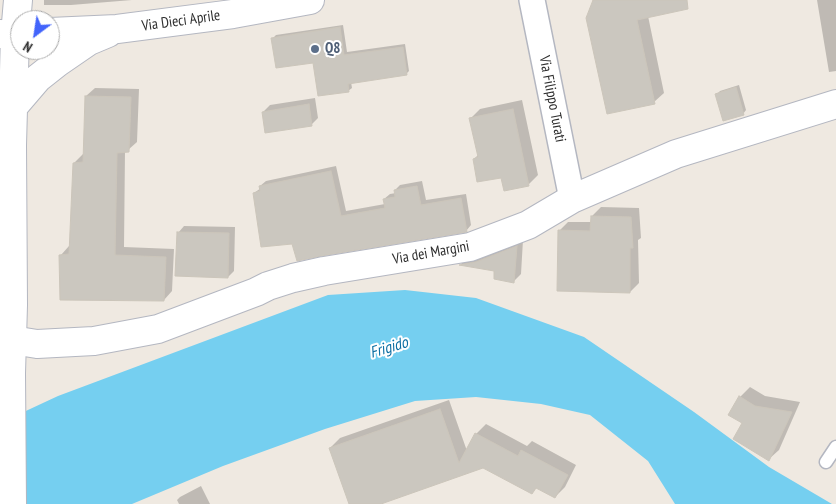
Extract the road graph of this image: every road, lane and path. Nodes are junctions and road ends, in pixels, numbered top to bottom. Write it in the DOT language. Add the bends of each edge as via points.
graph roads {
  1 [pos="310,0"];
  2 [pos="532,0"];
  3 [pos="232,7"];
  4 [pos="118,29"];
  5 [pos="60,32"];
  6 [pos="13,60"];
  7 [pos="836,104"];
  8 [pos="14,106"];
  9 [pos="572,199"];
  10 [pos="6,340"];
  11 [pos="836,447"];
  12 [pos="826,462"];
  13 [pos="12,504"];
  1 -- 3 [label="street, Via Dieci Aprile"];
  2 -- 9 [label="street, Via Filippo Turati"];
  3 -- 4 [label="street, Via Dieci Aprile"];
  4 -- 5 [label="street, Via Dieci Aprile"];
  4 -- 8 [label="street" via="89,41 56,63"];
  6 -- 8 [label="street"];
  7 -- 9 [label="street, Via dei Margini" via="676,154"];
  8 -- 10 [label="street" via="13,305"];
  9 -- 10 [label="street, Via dei Margini" via="528,225 470,247 293,278 158,329 94,341 37,344"];
  10 -- 13 [label="street" via="11,372"];
  11 -- 12 [label="lane"];
}
